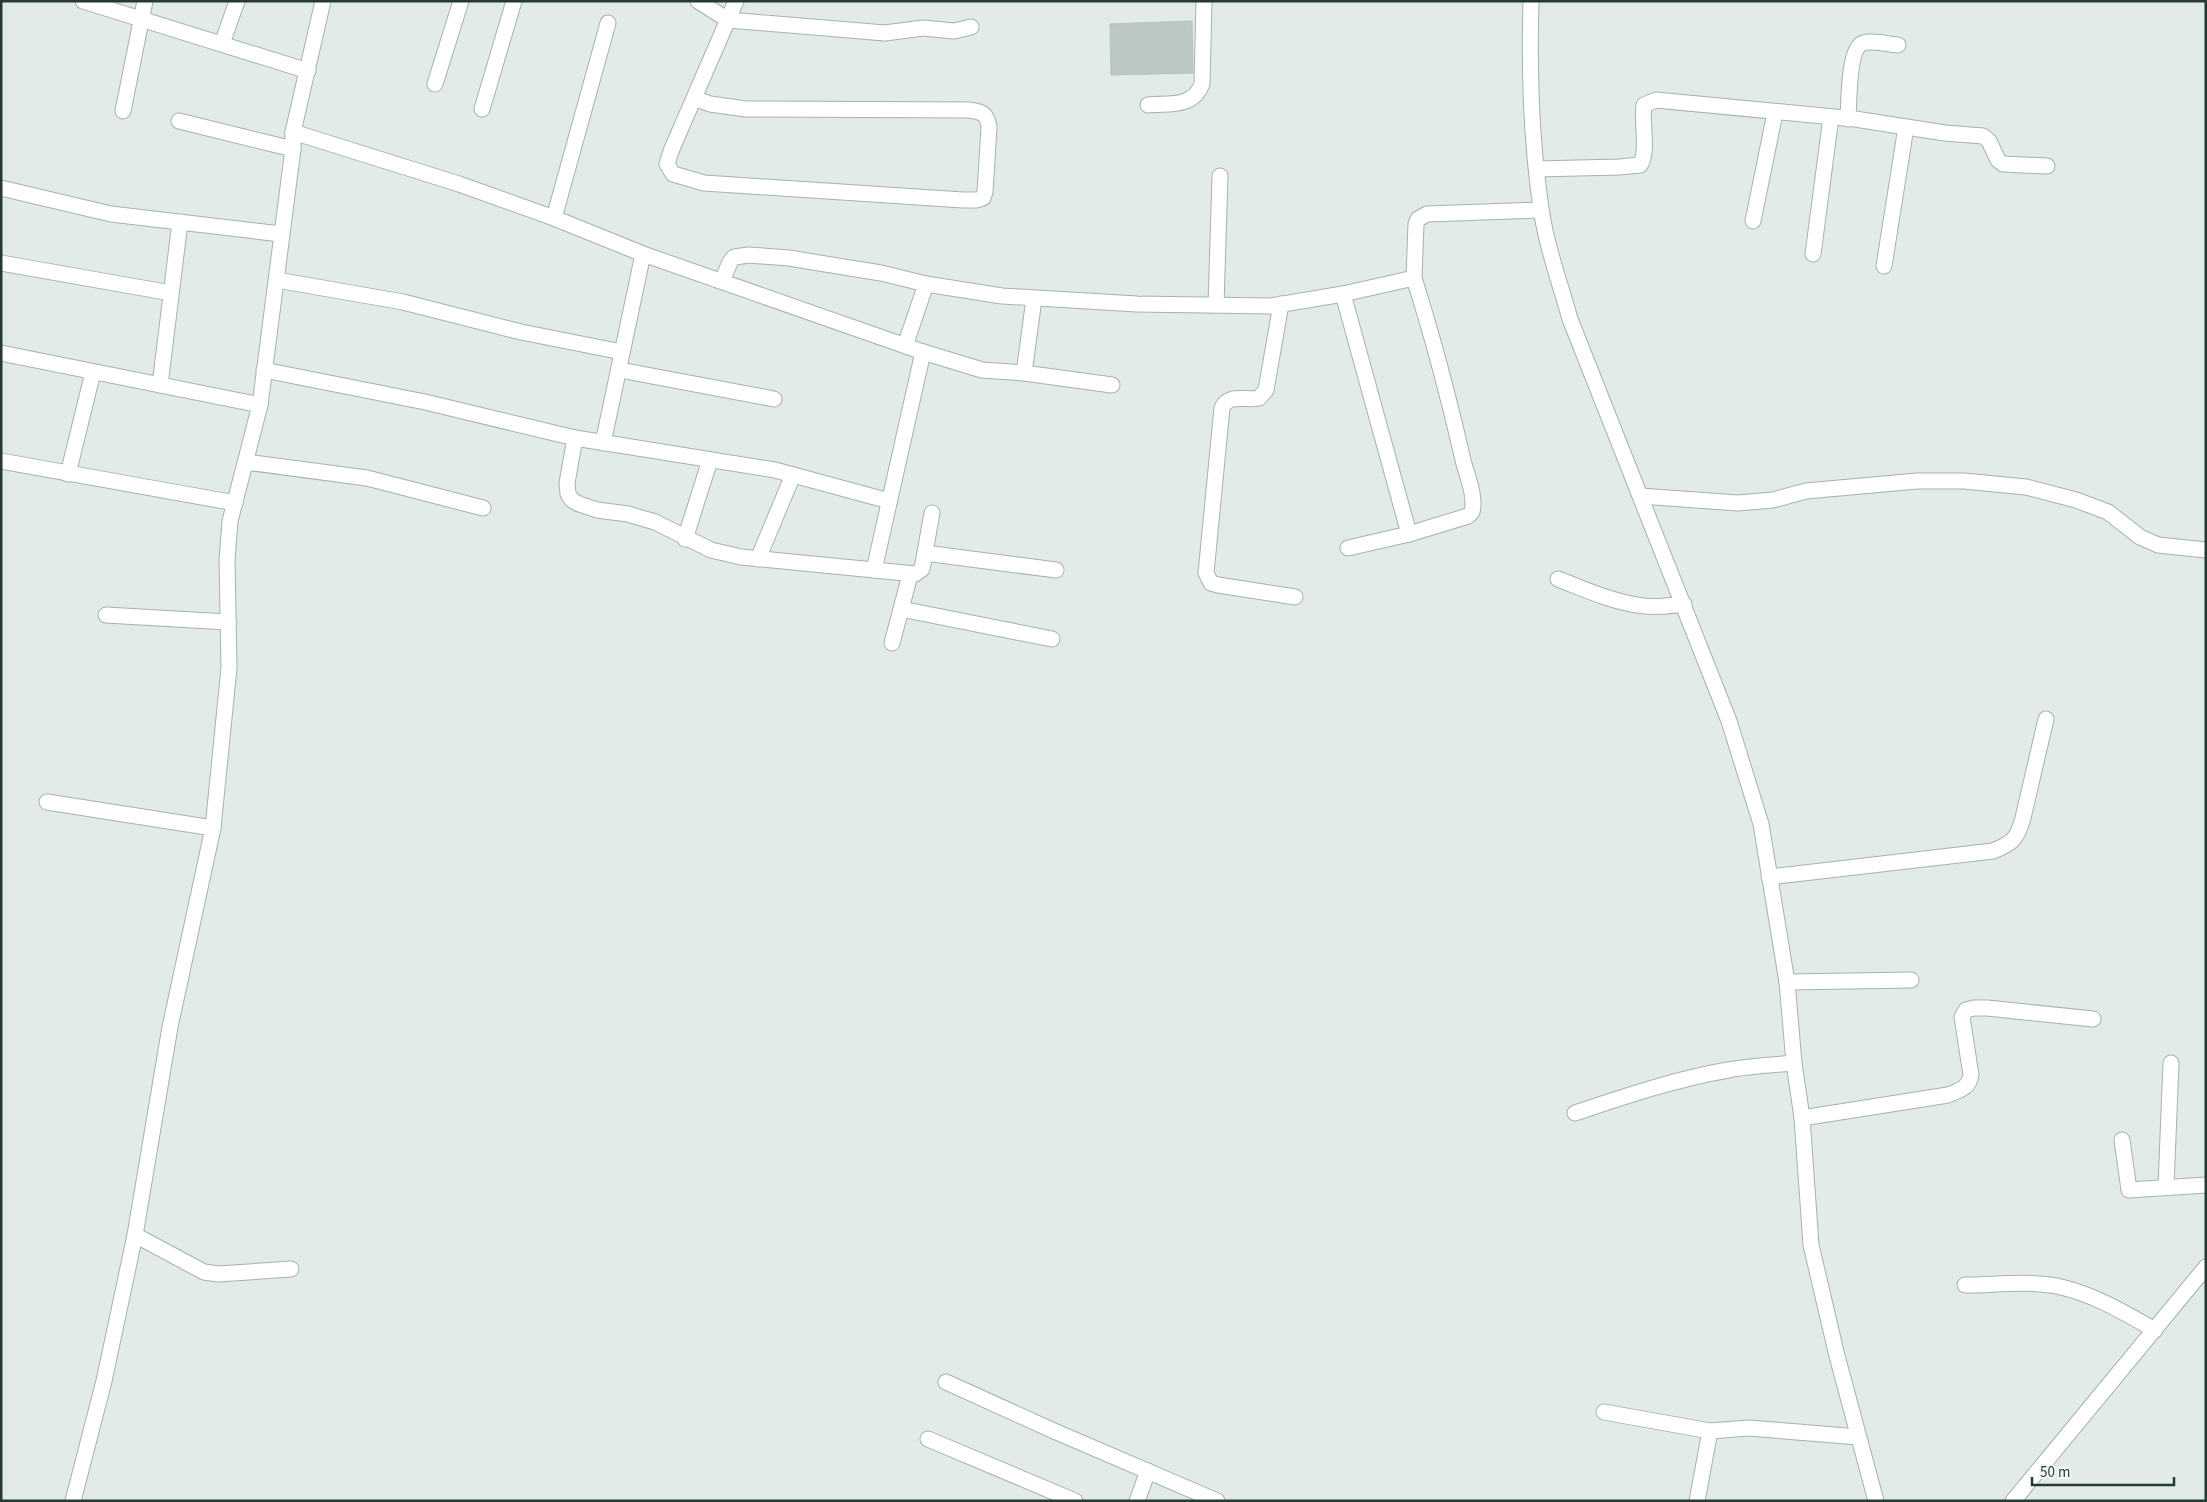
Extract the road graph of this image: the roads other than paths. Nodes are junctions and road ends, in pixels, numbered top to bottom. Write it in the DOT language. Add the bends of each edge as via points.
graph roads {
  1 [pos="144,1"];
  2 [pos="237,1"];
  3 [pos="323,1"];
  4 [pos="461,1"];
  5 [pos="514,1"];
  6 [pos="698,1"];
  7 [pos="736,1"];
  8 [pos="1204,1"];
  9 [pos="1531,1"];
  10 [pos="90,2"];
  11 [pos="140,19"];
  12 [pos="728,20"];
  13 [pos="608,24"];
  14 [pos="971,27"];
  15 [pos="222,44"];
  16 [pos="1898,45"];
  17 [pos="308,71"];
  18 [pos="435,84"];
  19 [pos="694,98"];
  20 [pos="1148,105"];
  21 [pos="482,109"];
  22 [pos="123,111"];
  23 [pos="1775,113"];
  24 [pos="1831,117"];
  25 [pos="1848,119"];
  26 [pos="180,121"];
  27 [pos="1906,127"];
  28 [pos="293,132"];
  29 [pos="293,149"];
  30 [pos="2047,166"];
  31 [pos="1537,169"];
  32 [pos="1220,176"];
  33 [pos="1,188"];
  34 [pos="1541,210"];
  35 [pos="554,218"];
  36 [pos="1753,221"];
  37 [pos="180,222"];
  38 [pos="281,234"];
  39 [pos="643,254"];
  40 [pos="1813,254"];
  41 [pos="1,263"];
  42 [pos="1884,266"];
  43 [pos="1414,278"];
  44 [pos="277,280"];
  45 [pos="722,281"];
  46 [pos="926,284"];
  47 [pos="171,293"];
  48 [pos="1343,294"];
  49 [pos="1034,299"];
  50 [pos="1281,304"];
  51 [pos="1216,305"];
  52 [pos="904,346"];
  53 [pos="622,352"];
  54 [pos="923,352"];
  55 [pos="1,353"];
  56 [pos="264,370"];
  57 [pos="620,370"];
  58 [pos="93,372"];
  59 [pos="1024,373"];
  60 [pos="160,385"];
  61 [pos="1112,386"];
  62 [pos="774,399"];
  63 [pos="260,405"];
  64 [pos="575,438"];
  65 [pos="603,443"];
  66 [pos="710,460"];
  67 [pos="1,461"];
  68 [pos="246,462"];
  69 [pos="68,474"];
  70 [pos="793,475"];
  71 [pos="1640,496"];
  72 [pos="890,501"];
  73 [pos="235,503"];
  74 [pos="483,508"];
  75 [pos="932,512"];
  76 [pos="1409,534"];
  77 [pos="685,539"];
  78 [pos="1348,548"];
  79 [pos="2206,550"];
  80 [pos="925,553"];
  81 [pos="758,559"];
  82 [pos="874,570"];
  83 [pos="1056,570"];
  84 [pos="910,575"];
  85 [pos="1558,579"];
  86 [pos="1295,597"];
  87 [pos="1684,604"];
  88 [pos="901,609"];
  89 [pos="106,615"];
  90 [pos="228,622"];
  91 [pos="1052,639"];
  92 [pos="892,643"];
  93 [pos="2046,719"];
  94 [pos="47,802"];
  95 [pos="213,828"];
  96 [pos="1769,877"];
  97 [pos="1911,980"];
  98 [pos="1787,982"];
  99 [pos="2093,1019"];
  100 [pos="1794,1063"];
  101 [pos="2171,1063"];
  102 [pos="1575,1113"];
  103 [pos="1802,1118"];
  104 [pos="2122,1140"];
  105 [pos="2206,1185"];
  106 [pos="2166,1186"];
  107 [pos="134,1235"];
  108 [pos="2206,1267"];
  109 [pos="291,1269"];
  110 [pos="1965,1285"];
  111 [pos="2155,1330"];
  112 [pos="946,1382"];
  113 [pos="1604,1412"];
  114 [pos="1710,1431"];
  115 [pos="1858,1437"];
  116 [pos="928,1439"];
  117 [pos="1148,1471"];
  118 [pos="73,1501"];
  119 [pos="1074,1501"];
  120 [pos="1137,1501"];
  121 [pos="1217,1501"];
  122 [pos="1696,1501"];
  123 [pos="1876,1501"];
  124 [pos="2012,1501"];
  1 -- 11 [label="street"];
  2 -- 15 [label="street"];
  3 -- 17 [label="street"];
  4 -- 18 [label="street"];
  5 -- 21 [label="street"];
  6 -- 12 [label="street"];
  7 -- 12 [label="street"];
  8 -- 20 [label="street" via="1202,84 1199,92 1192,100"];
  9 -- 31 [label="street" via="1530,66"];
  10 -- 11 [label="street"];
  11 -- 15 [label="street"];
  11 -- 22 [label="street"];
  12 -- 14 [label="street" via="885,33"];
  12 -- 19 [label="street"];
  13 -- 35 [label="street"];
  15 -- 17 [label="street"];
  16 -- 25 [label="street" via="1862,43 1858,47 1852,62"];
  17 -- 28 [label="street"];
  19 -- 19 [label="street" via="710,104 746,109 983,112 988,117 989,127 985,192 977,200 963,200 749,187 683,178 673,174 667,164"];
  23 -- 24 [label="street"];
  23 -- 31 [label="street" via="1656,100 1644,105 1644,153 1640,164"];
  23 -- 36 [label="street"];
  24 -- 25 [label="street"];
  24 -- 40 [label="street"];
  25 -- 27 [label="street"];
  26 -- 29 [label="street"];
  27 -- 30 [label="street" via="1983,136 2003,164"];
  27 -- 42 [label="street"];
  28 -- 29 [label="street"];
  28 -- 35 [label="street" via="459,184"];
  29 -- 38 [label="street"];
  31 -- 34 [label="street"];
  32 -- 51 [label="street"];
  33 -- 37 [label="street" via="112,214"];
  34 -- 43 [label="street" via="1422,216 1416,224"];
  34 -- 71 [label="street" via="1570,319"];
  35 -- 39 [label="street"];
  37 -- 38 [label="street"];
  37 -- 47 [label="street"];
  38 -- 44 [label="street"];
  39 -- 45 [label="street"];
  39 -- 53 [label="street"];
  41 -- 47 [label="street"];
  43 -- 48 [label="street"];
  43 -- 76 [label="street" via="1474,506 1468,516"];
  44 -- 53 [label="street" via="403,302 521,332"];
  44 -- 56 [label="street"];
  45 -- 46 [label="street" via="734,257 744,255 798,259"];
  45 -- 52 [label="street"];
  46 -- 49 [label="street"];
  46 -- 52 [label="street"];
  47 -- 60 [label="street"];
  48 -- 50 [label="street"];
  48 -- 76 [label="street"];
  49 -- 51 [label="street"];
  49 -- 59 [label="street"];
  50 -- 51 [label="street"];
  50 -- 86 [label="street" via="1266,390 1259,398 1230,399 1222,408 1206,573 1211,582 1218,585"];
  52 -- 54 [label="street"];
  53 -- 57 [label="street"];
  54 -- 59 [label="street" via="982,370"];
  54 -- 72 [label="street"];
  55 -- 58 [label="street"];
  56 -- 63 [label="street"];
  56 -- 64 [label="street" via="425,402"];
  57 -- 62 [label="street"];
  57 -- 65 [label="street"];
  58 -- 60 [label="street"];
  58 -- 69 [label="street"];
  59 -- 61 [label="street"];
  60 -- 63 [label="street"];
  63 -- 68 [label="street"];
  64 -- 65 [label="street"];
  64 -- 77 [label="street" via="567,483 572,500 597,510 655,522"];
  65 -- 66 [label="street"];
  66 -- 70 [label="street"];
  66 -- 77 [label="street"];
  67 -- 69 [label="street"];
  68 -- 73 [label="street"];
  68 -- 74 [label="street" via="367,478"];
  69 -- 73 [label="street"];
  70 -- 72 [label="street"];
  70 -- 81 [label="street"];
  71 -- 79 [label="street" via="1738,503 1765,501 1806,491 1917,481 1964,481 2026,487 2076,500 2108,512 2158,545"];
  71 -- 87 [label="street"];
  72 -- 82 [label="street"];
  73 -- 90 [label="street" via="227,560"];
  75 -- 80 [label="street"];
  76 -- 78 [label="street"];
  77 -- 81 [label="street" via="711,550"];
  80 -- 83 [label="street"];
  80 -- 84 [label="street" via="922,569"];
  81 -- 82 [label="street"];
  82 -- 84 [label="street"];
  84 -- 88 [label="street"];
  85 -- 87 [label="street" via="1638,606"];
  87 -- 96 [label="street" via="1729,721 1761,824"];
  88 -- 91 [label="street"];
  88 -- 92 [label="street"];
  89 -- 90 [label="street"];
  90 -- 95 [label="street" via="229,668"];
  93 -- 96 [label="street" via="2021,823 2010,844 1993,851"];
  94 -- 95 [label="street"];
  95 -- 107 [label="street" via="170,1027"];
  96 -- 98 [label="street"];
  97 -- 98 [label="street"];
  98 -- 100 [label="street"];
  99 -- 103 [label="street" via="1987,1008 1966,1010 1962,1017 1971,1075 1970,1083 1965,1087 1948,1094"];
  100 -- 102 [label="street" via="1729,1069 1652,1088"];
  100 -- 103 [label="street"];
  101 -- 106 [label="street"];
  103 -- 115 [label="street" via="1811,1244"];
  104 -- 106 [label="street" via="2129,1190"];
  105 -- 106 [label="street"];
  107 -- 109 [label="street" via="204,1272"];
  107 -- 118 [label="street" via="104,1381"];
  108 -- 111 [label="street"];
  110 -- 111 [label="street" via="2059,1287 2090,1296"];
  111 -- 124 [label="street"];
  112 -- 117 [label="street"];
  113 -- 114 [label="street"];
  114 -- 115 [label="street" via="1749,1428"];
  114 -- 122 [label="street"];
  115 -- 123 [label="street"];
  116 -- 119 [label="street"];
  117 -- 120 [label="street"];
  117 -- 121 [label="street"];
}
